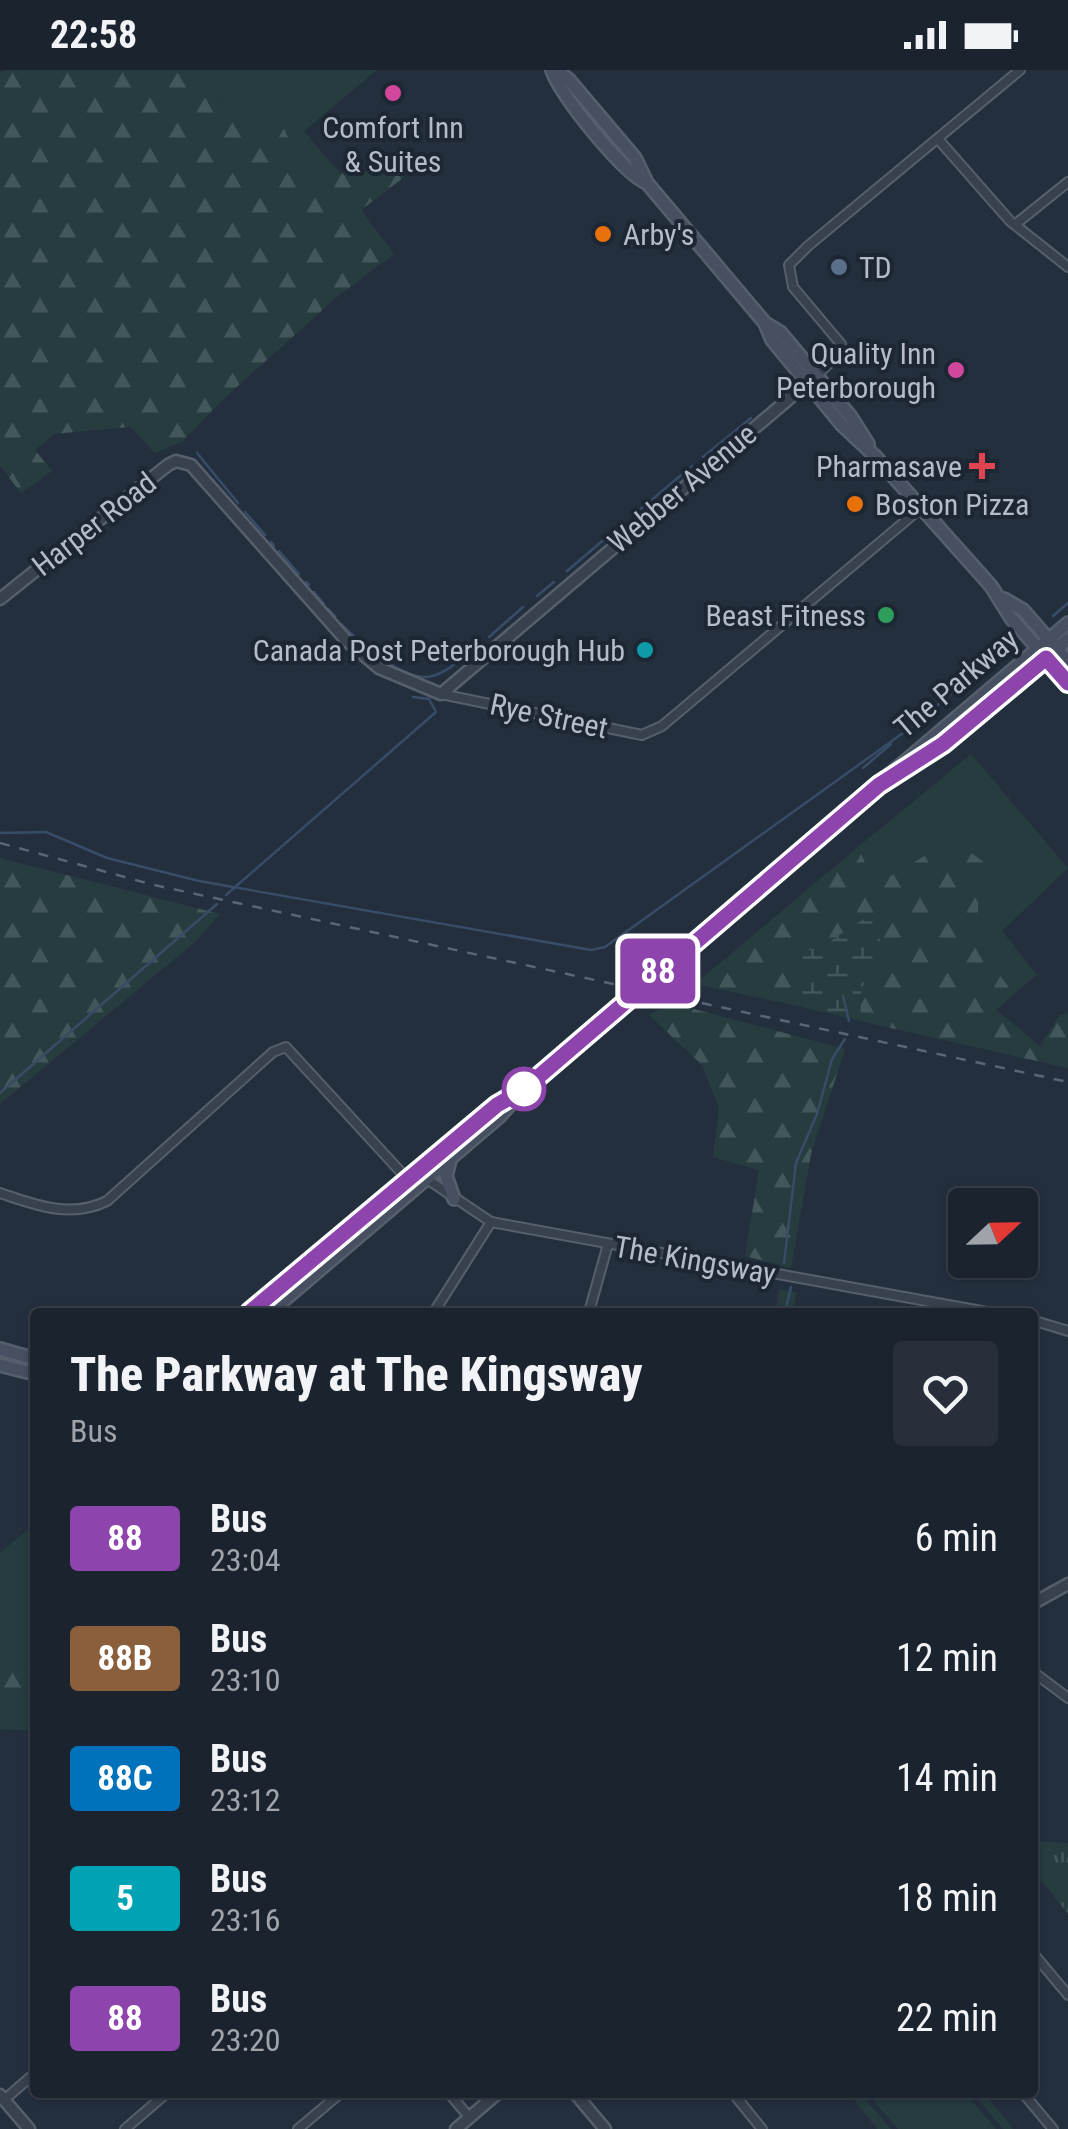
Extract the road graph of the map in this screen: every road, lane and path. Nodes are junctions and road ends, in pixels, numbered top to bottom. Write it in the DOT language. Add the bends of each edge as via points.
graph roads {
  1 [pos="554,70"];
  2 [pos="1020,70"];
  3 [pos="938,139"];
  4 [pos="1068,182"];
  5 [pos="1017,223"];
  6 [pos="1068,266"];
  7 [pos="812,379"];
  8 [pos="191,464"];
  9 [pos="921,508"];
  10 [pos="0,598"];
  11 [pos="1068,622"];
  12 [pos="1068,640"];
  13 [pos="1047,648"];
  14 [pos="1068,662"];
  15 [pos="1068,682"];
  16 [pos="441,694"];
  17 [pos="523,1090"];
  18 [pos="451,1157"];
  19 [pos="416,1179"];
  20 [pos="0,1193"];
  21 [pos="454,1199"];
  22 [pos="490,1222"];
  23 [pos="608,1244"];
  24 [pos="256,1308"];
  25 [pos="274,1308"];
  26 [pos="436,1308"];
  27 [pos="590,1308"];
  28 [pos="965,1308"];
  29 [pos="1038,1322"];
  30 [pos="1068,1331"];
  31 [pos="0,1349"];
  32 [pos="30,1358"];
  33 [pos="0,1365"];
  34 [pos="30,1373"];
  35 [pos="1068,1584"];
  36 [pos="1054,1590"];
  37 [pos="1038,1591"];
  38 [pos="1038,1600"];
  39 [pos="1038,1676"];
  40 [pos="1068,1698"];
  41 [pos="1038,1959"];
  42 [pos="1068,1995"];
  43 [pos="30,2077"];
  44 [pos="2,2097"];
  45 [pos="161,2098"];
  46 [pos="335,2098"];
  47 [pos="453,2098"];
  48 [pos="492,2098"];
  49 [pos="579,2098"];
  50 [pos="737,2098"];
  51 [pos="1027,2098"];
  52 [pos="470,2118"];
  53 [pos="29,2129"];
  54 [pos="125,2129"];
  55 [pos="298,2129"];
  56 [pos="456,2129"];
  57 [pos="605,2129"];
  58 [pos="762,2129"];
  59 [pos="1053,2129"];
  1 -- 7 [label="main road" via="635,158 647,183 765,323 772,340"];
  2 -- 3 [label="street, Webber Avenue"];
  3 -- 5 [label="street"];
  3 -- 7 [label="street, Webber Avenue" via="789,265 793,287 840,344 841,352"];
  4 -- 5 [label="street"];
  5 -- 6 [label="street"];
  7 -- 9 [label="main road" via="842,425"];
  7 -- 16 [label="street, Webber Avenue"];
  8 -- 10 [label="street, Harper Road" via="168,466"];
  8 -- 16 [label="street, Rye Street" via="346,640 378,668"];
  9 -- 13 [label="main road" via="1011,618"];
  9 -- 16 [label="street, Rye Street" via="662,726 642,735"];
  11 -- 13 [label="main road, The Parkway"];
  12 -- 13 [label="main road, The Parkway"];
  13 -- 14 [label="main road"];
  13 -- 15 [label="main road"];
  13 -- 17 [label="main road, The Parkway" via="943,744 879,785"];
  17 -- 18 [label="main road, The Parkway"];
  17 -- 19 [label="main road, The Parkway" via="497,1105"];
  18 -- 19 [label="main road, The Parkway"];
  18 -- 21 [label="main road" via="446,1176"];
  19 -- 20 [label="street, The Kingsway" via="286,1047 94,1208 56,1211"];
  19 -- 21 [label="street, The Kingsway"];
  19 -- 24 [label="main road, The Parkway"];
  19 -- 25 [label="main road, The Parkway"];
  21 -- 22 [label="street, The Kingsway"];
  22 -- 23 [label="street, The Kingsway"];
  22 -- 26 [label="street"];
  23 -- 27 [label="street"];
  23 -- 28 [label="street, The Kingsway"];
  29 -- 30 [label="street"];
  31 -- 32 [label="main road"];
  33 -- 34 [label="main road"];
  35 -- 36 [label="street"];
  36 -- 37 [label="street"];
  36 -- 38 [label="street"];
  39 -- 40 [label="street"];
  41 -- 42 [label="street"];
  43 -- 44 [label="street"];
  44 -- 53 [label="street"];
  45 -- 54 [label="street"];
  46 -- 55 [label="street"];
  47 -- 52 [label="street"];
  48 -- 52 [label="street"];
  49 -- 57 [label="street"];
  50 -- 58 [label="street"];
  51 -- 59 [label="street"];
  52 -- 56 [label="street"];
}
